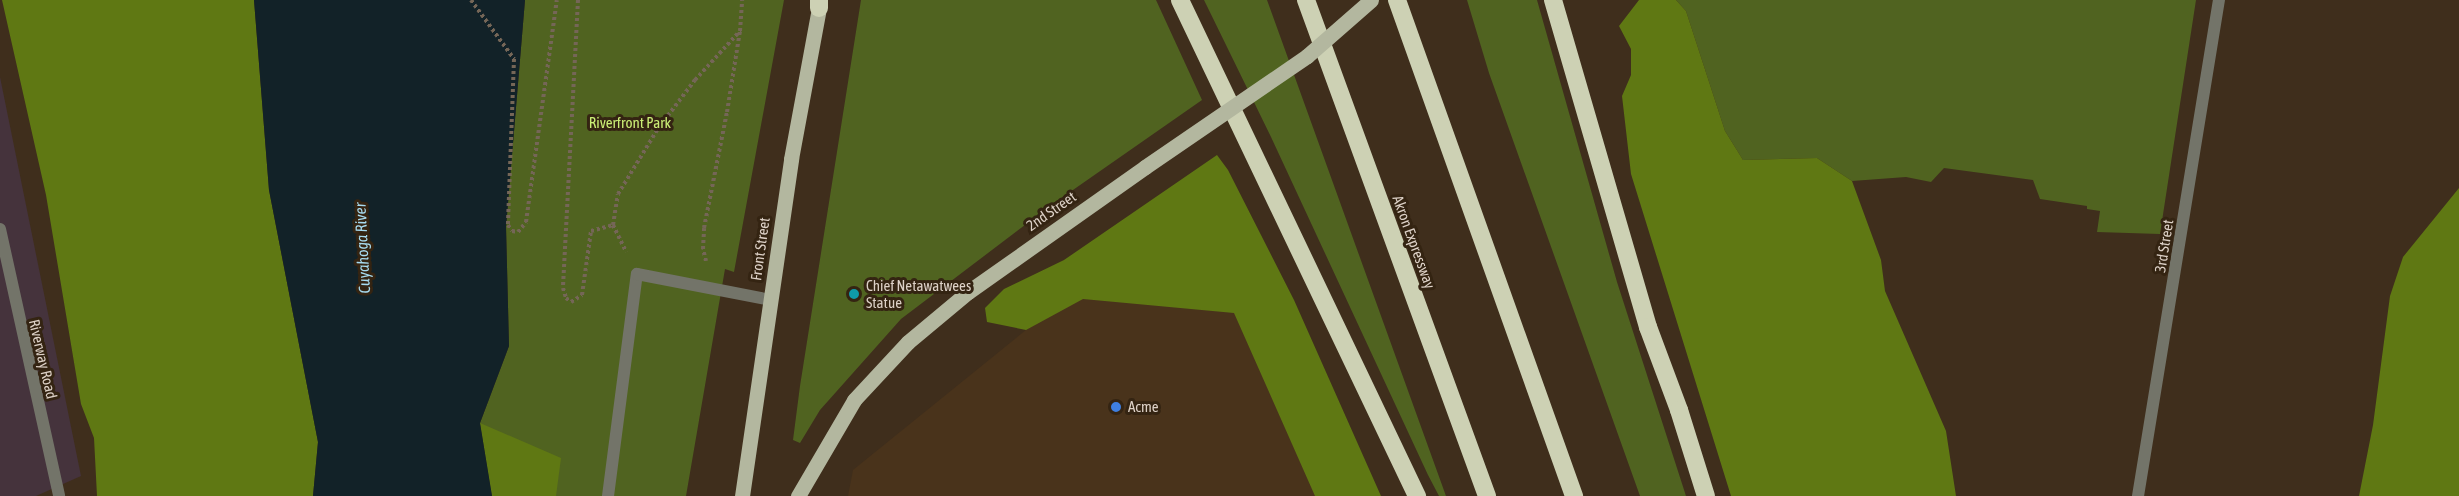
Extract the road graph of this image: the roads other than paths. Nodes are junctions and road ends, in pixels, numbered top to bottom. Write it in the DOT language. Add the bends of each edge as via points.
graph roads {
  1 [pos="1180,0"];
  2 [pos="1306,0"];
  3 [pos="1371,0"];
  4 [pos="1397,0"];
  5 [pos="1553,0"];
  6 [pos="2219,0"];
  7 [pos="819,4"];
  8 [pos="0,229"];
  9 [pos="771,300"];
  10 [pos="58,496"];
  11 [pos="608,496"];
  12 [pos="742,496"];
  13 [pos="798,496"];
  14 [pos="1417,496"];
  15 [pos="1487,496"];
  16 [pos="1574,496"];
  17 [pos="1706,496"];
  18 [pos="2138,496"];
  1 -- 14 [label="highway"];
  2 -- 15 [label="highway, Akron Expressway"];
  3 -- 13 [label="main road, 2nd Street, bridge" via="1307,57 968,292 908,342 854,400"];
  4 -- 16 [label="highway"];
  5 -- 17 [label="highway" via="1648,327"];
  6 -- 18 [label="street, 3rd Street"];
  7 -- 9 [label="main road, Front Street"];
  8 -- 10 [label="street, Riverway Road"];
  9 -- 11 [label="street" via="637,274"];
  9 -- 12 [label="main road, Front Street"];
}
